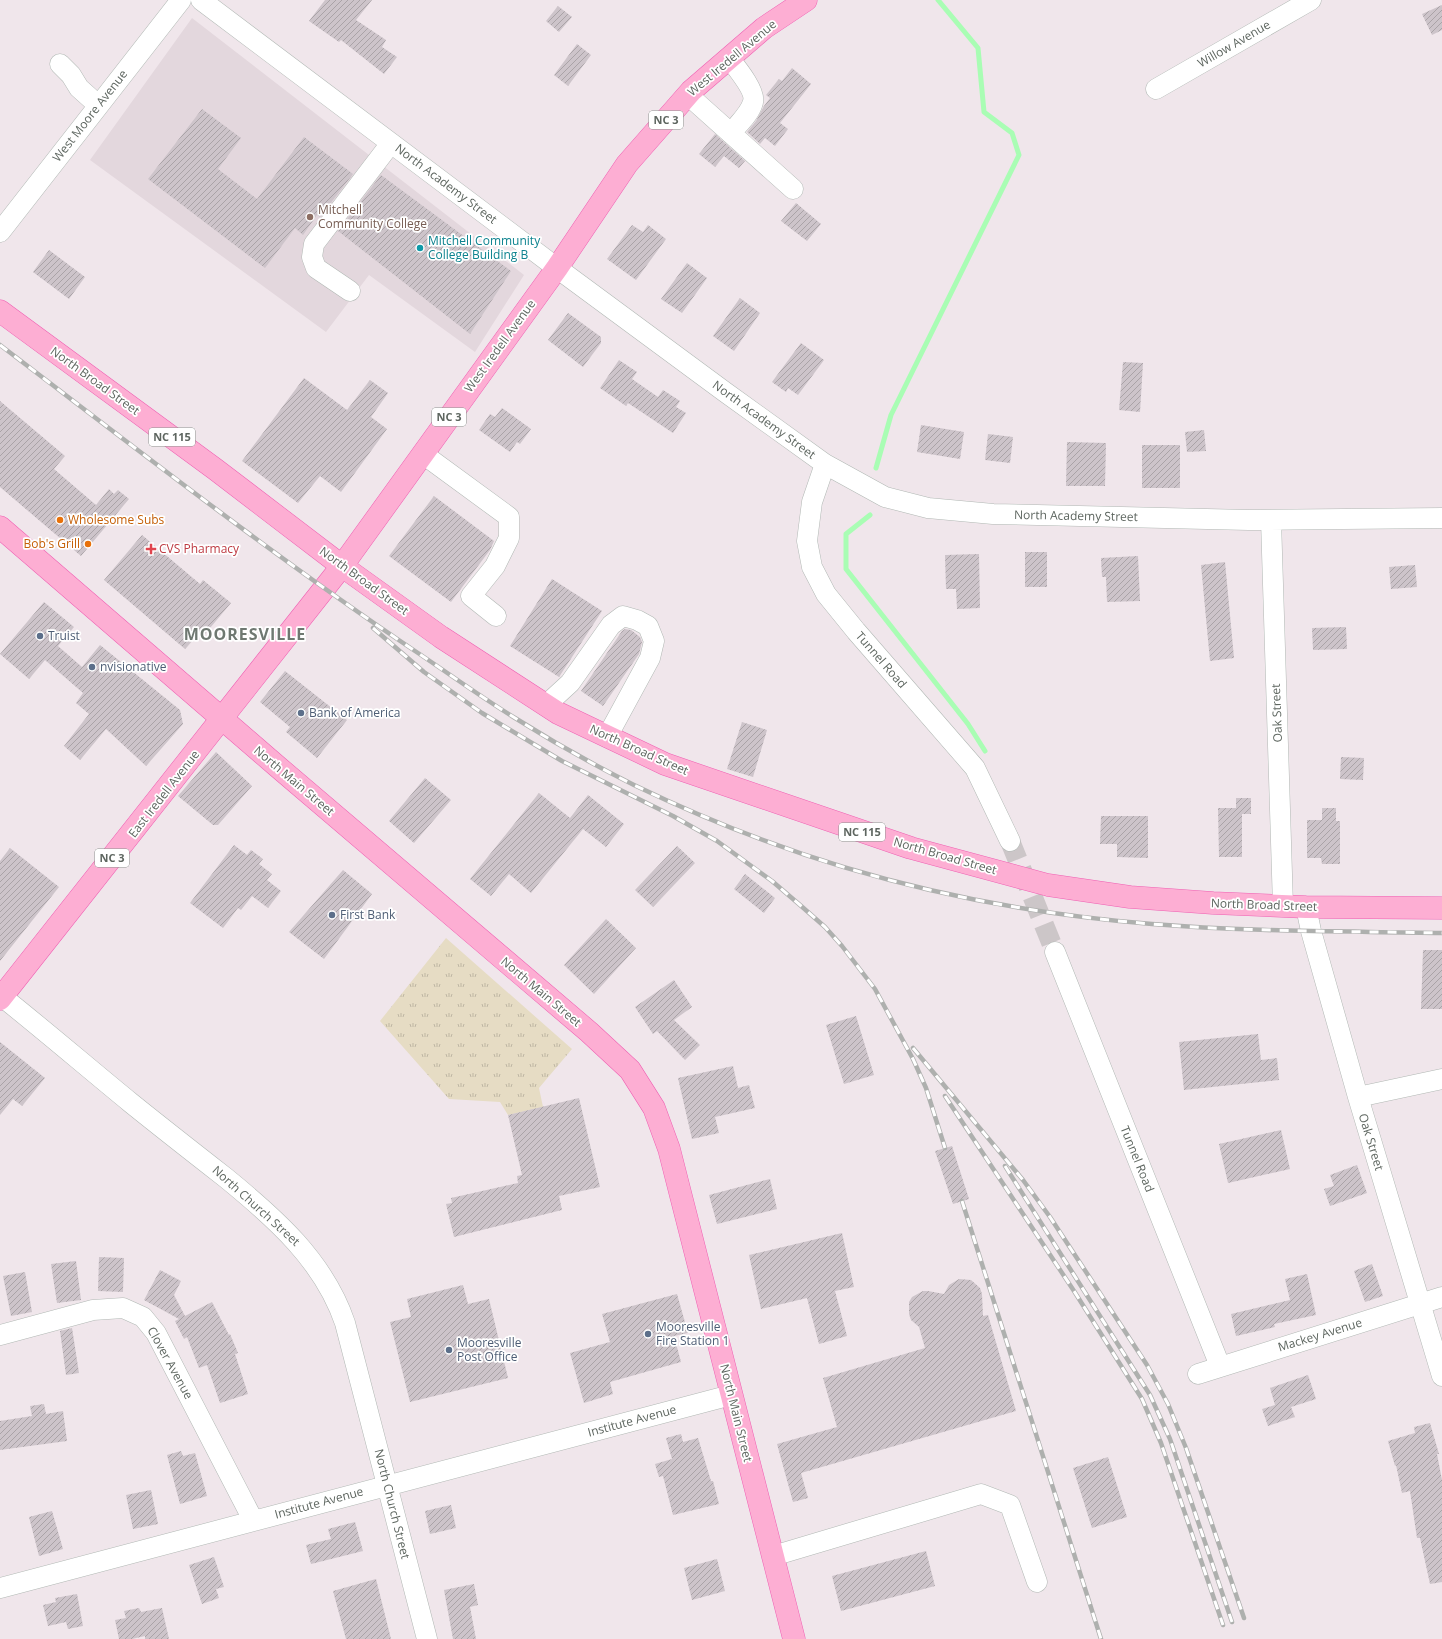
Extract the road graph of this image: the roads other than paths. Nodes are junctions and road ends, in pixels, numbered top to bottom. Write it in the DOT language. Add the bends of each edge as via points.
graph roads {
  1 [pos="181,0"];
  2 [pos="201,0"];
  3 [pos="806,0"];
  4 [pos="1311,0"];
  5 [pos="729,58"];
  6 [pos="60,64"];
  7 [pos="1156,89"];
  8 [pos="688,95"];
  9 [pos="98,105"];
  10 [pos="731,133"];
  11 [pos="391,143"];
  12 [pos="793,189"];
  13 [pos="0,232"];
  14 [pos="557,268"];
  15 [pos="350,291"];
  16 [pos="0,311"];
  17 [pos="423,454"];
  18 [pos="825,464"];
  19 [pos="1442,518"];
  20 [pos="1271,520"];
  21 [pos="0,527"];
  22 [pos="342,566"];
  23 [pos="496,616"];
  24 [pos="546,705"];
  25 [pos="222,719"];
  26 [pos="608,737"];
  27 [pos="1010,841"];
  28 [pos="1283,906"];
  29 [pos="1306,907"];
  30 [pos="1442,908"];
  31 [pos="1055,952"];
  32 [pos="1,997"];
  33 [pos="1442,1079"];
  34 [pos="1358,1098"];
  35 [pos="1442,1297"];
  36 [pos="1420,1304"];
  37 [pos="0,1335"];
  38 [pos="1220,1366"];
  39 [pos="1198,1374"];
  40 [pos="1442,1376"];
  41 [pos="731,1395"];
  42 [pos="387,1485"];
  43 [pos="253,1520"];
  44 [pos="773,1556"];
  45 [pos="1037,1582"];
  46 [pos="0,1588"];
  47 [pos="427,1639"];
  48 [pos="794,1639"];
  1 -- 9 [label="street, West Moore Avenue"];
  2 -- 11 [label="street, North Academy Street"];
  3 -- 5 [label="main road, West Iredell Avenue / NC 3" via="764,28"];
  4 -- 7 [label="street, Willow Avenue"];
  5 -- 8 [label="main road, West Iredell Avenue / NC 3"];
  5 -- 10 [label="street" via="752,92 754,101"];
  6 -- 9 [label="street" via="71,75 78,88"];
  8 -- 10 [label="street"];
  8 -- 14 [label="main road, West Iredell Avenue / NC 3" via="627,164"];
  9 -- 13 [label="street, West Moore Avenue"];
  10 -- 12 [label="street"];
  11 -- 14 [label="street, North Academy Street"];
  11 -- 15 [label="street" via="314,244 312,257 316,268"];
  14 -- 17 [label="main road, West Iredell Avenue / NC 3"];
  14 -- 18 [label="street, North Academy Street"];
  16 -- 22 [label="main road, North Broad Street / NC 115"];
  17 -- 22 [label="main road, West Iredell Avenue / NC 3"];
  17 -- 23 [label="street" via="509,517 509,538 495,566 471,596"];
  18 -- 20 [label="street, North Academy Street" via="885,497 928,508 993,514"];
  18 -- 27 [label="street, Tunnel Road" via="812,502 807,541 812,566 826,594 975,768"];
  19 -- 20 [label="street, North Academy Street"];
  20 -- 28 [label="street, Oak Street"];
  21 -- 25 [label="main road, North Main Street"];
  22 -- 24 [label="main road, North Broad Street / NC 115" via="441,637"];
  22 -- 25 [label="main road, West Iredell Avenue / NC 3"];
  24 -- 26 [label="main road, North Broad Street / NC 115"];
  24 -- 26 [label="street" via="570,683 611,625 623,616 637,620 648,626 654,641 650,658"];
  25 -- 32 [label="main road, East Iredell Avenue / NC 3"];
  25 -- 41 [label="main road, North Main Street" via="589,1032 630,1070 654,1108 669,1149"];
  26 -- 28 [label="main road, North Broad Street / NC 115" via="665,764 911,848 1048,885 1130,897 1214,904"];
  28 -- 29 [label="main road, North Broad Street / NC 115"];
  29 -- 30 [label="main road, North Broad Street / NC 115"];
  29 -- 34 [label="street, Oak Street"];
  31 -- 38 [label="street, Tunnel Road"];
  32 -- 42 [label="street, North Church Street" via="244,1194 301,1247 326,1282 339,1307"];
  33 -- 34 [label="street"];
  34 -- 36 [label="street, Oak Street"];
  35 -- 36 [label="street, Mackey Avenue"];
  36 -- 38 [label="street, Mackey Avenue"];
  36 -- 40 [label="street, Oak Street"];
  37 -- 43 [label="street, Clover Avenue" via="93,1310 123,1308 143,1317 156,1333"];
  38 -- 39 [label="street, Mackey Avenue"];
  41 -- 42 [label="street, Institute Avenue"];
  41 -- 44 [label="main road, North Main Street"];
  42 -- 43 [label="street, Institute Avenue"];
  42 -- 47 [label="street, North Church Street"];
  43 -- 46 [label="street, Institute Avenue"];
  44 -- 45 [label="street" via="981,1494 1010,1505"];
  44 -- 48 [label="main road, North Main Street"];
}
